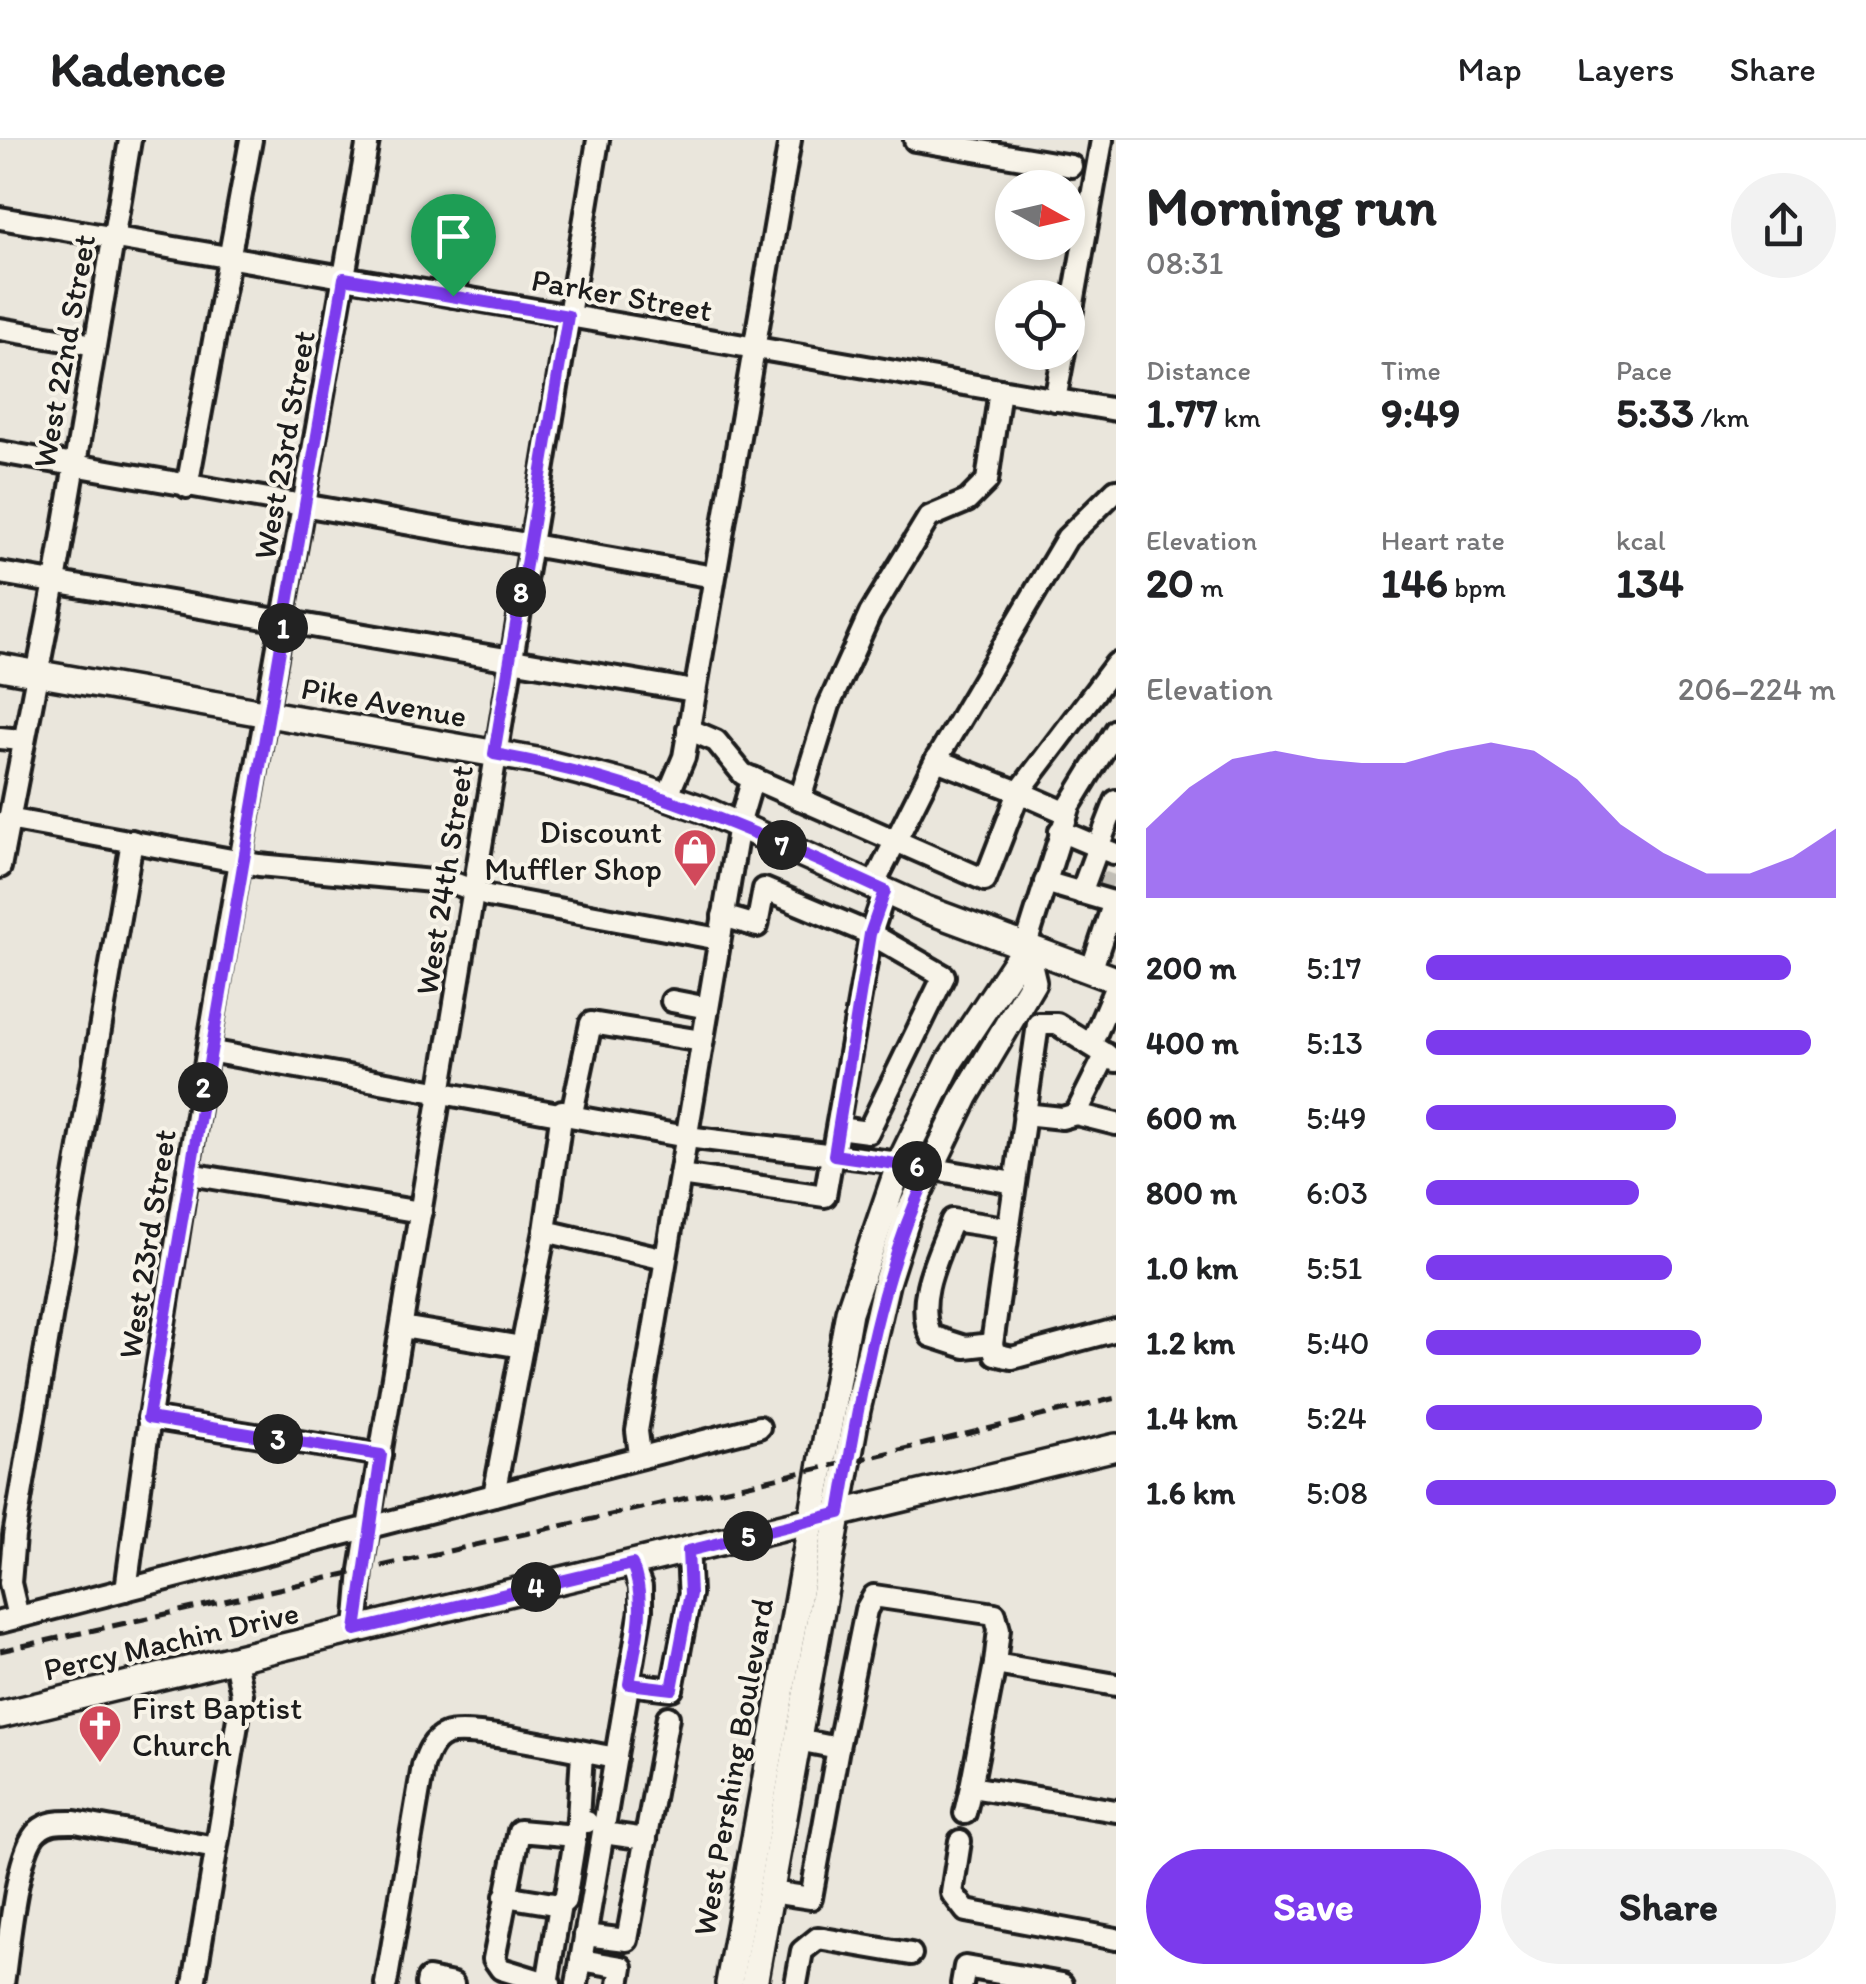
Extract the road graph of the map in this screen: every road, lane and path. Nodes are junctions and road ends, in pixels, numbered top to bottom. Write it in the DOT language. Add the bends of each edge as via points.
graph roads {
  1 [pos="130,140"];
  2 [pos="250,140"];
  3 [pos="368,140"];
  4 [pos="598,140"];
  5 [pos="790,140"];
  6 [pos="915,140"];
  7 [pos="1102,140"];
  8 [pos="1071,166"];
  9 [pos="0,218"];
  10 [pos="468,234"];
  11 [pos="113,238"];
  12 [pos="229,258"];
  13 [pos="344,278"];
  14 [pos="1077,280"];
  15 [pos="453,296"];
  16 [pos="568,316"];
  17 [pos="0,328"];
  18 [pos="95,344"];
  19 [pos="754,348"];
  20 [pos="1061,370"];
  21 [pos="1000,390"];
  22 [pos="1056,400"];
  23 [pos="1116,410"];
  24 [pos="0,452"];
  25 [pos="75,463"];
  26 [pos="187,486"];
  27 [pos="1116,490"];
  28 [pos="304,507"];
  29 [pos="530,545"];
  30 [pos="0,572"];
  31 [pos="714,576"];
  32 [pos="55,582"];
  33 [pos="284,621"];
  34 [pos="510,660"];
  35 [pos="1116,664"];
  36 [pos="0,667"];
  37 [pos="34,674"];
  38 [pos="694,691"];
  39 [pos="268,716"];
  40 [pos="688,729"];
  41 [pos="0,738"];
  42 [pos="22,740"];
  43 [pos="1113,740"];
  44 [pos="494,754"];
  45 [pos="936,760"];
  46 [pos="752,778"];
  47 [pos="1019,792"];
  48 [pos="667,796"];
  49 [pos="800,799"];
  50 [pos="1115,804"];
  51 [pos="8,819"];
  52 [pos="1064,822"];
  53 [pos="738,825"];
  54 [pos="132,841"];
  55 [pos="896,841"];
  56 [pos="1109,853"];
  57 [pos="241,862"];
  58 [pos="0,867"];
  59 [pos="1046,882"];
  60 [pos="879,888"];
  61 [pos="474,891"];
  62 [pos="1102,898"];
  63 [pos="723,916"];
  64 [pos="1111,929"];
  65 [pos="870,934"];
  66 [pos="719,938"];
  67 [pos="1025,948"];
  68 [pos="1091,971"];
  69 [pos="1116,983"];
  70 [pos="672,1001"];
  71 [pos="708,1008"];
  72 [pos="702,1042"];
  73 [pos="1105,1045"];
  74 [pos="208,1051"];
  75 [pos="440,1092"];
  76 [pos="567,1112"];
  77 [pos="1024,1114"];
  78 [pos="1076,1114"];
  79 [pos="1116,1124"];
  80 [pos="838,1128"];
  81 [pos="687,1137"];
  82 [pos="834,1155"];
  83 [pos="900,1163"];
  84 [pos="930,1169"];
  85 [pos="189,1174"];
  86 [pos="680,1175"];
  87 [pos="1014,1182"];
  88 [pos="421,1212"];
  89 [pos="1006,1228"];
  90 [pos="546,1231"];
  91 [pos="665,1258"];
  92 [pos="402,1327"];
  93 [pos="1116,1330"];
  94 [pos="522,1347"];
  95 [pos="996,1351"];
  96 [pos="148,1418"];
  97 [pos="759,1427"];
  98 [pos="1116,1448"];
  99 [pos="381,1455"];
  100 [pos="640,1455"];
  101 [pos="494,1495"];
  102 [pos="840,1513"];
  103 [pos="809,1521"];
  104 [pos="368,1528"];
  105 [pos="688,1551"];
  106 [pos="632,1564"];
  107 [pos="126,1590"];
  108 [pos="9,1619"];
  109 [pos="356,1630"];
  110 [pos="235,1660"];
  111 [pos="995,1664"];
  112 [pos="629,1684"];
  113 [pos="1116,1685"];
  114 [pos="0,1715"];
  115 [pos="668,1717"];
  116 [pos="798,1740"];
  117 [pos="838,1748"];
  118 [pos="582,1752"];
  119 [pos="616,1758"];
  120 [pos="971,1787"];
  121 [pos="1116,1811"];
  122 [pos="965,1813"];
  123 [pos="604,1830"];
  124 [pos="576,1836"];
  125 [pos="646,1839"];
  126 [pos="960,1841"];
  127 [pos="216,1848"];
  128 [pos="599,1856"];
  129 [pos="771,1892"];
  130 [pos="505,1896"];
  131 [pos="592,1899"];
  132 [pos="562,1908"];
  133 [pos="586,1930"];
  134 [pos="1116,1939"];
  135 [pos="911,1954"];
  136 [pos="581,1960"];
  137 [pos="3,1984"];
  138 [pos="194,1984"];
  139 [pos="386,1984"];
  140 [pos="427,1984"];
  141 [pos="452,1984"];
  142 [pos="548,1984"];
  143 [pos="576,1984"];
  144 [pos="619,1984"];
  145 [pos="729,1984"];
  146 [pos="754,1984"];
  147 [pos="796,1984"];
  148 [pos="962,1984"];
  149 [pos="1062,1984"];
  1 -- 11 [label="street, West 22nd Street"];
  2 -- 12 [label="street"];
  3 -- 13 [label="street, West 23rd Street"];
  4 -- 16 [label="street, West 24th Street"];
  5 -- 19 [label="street"];
  6 -- 8 [label="street"];
  7 -- 14 [label="street"];
  9 -- 11 [label="street, Parker Street"];
  10 -- 15 [label="street"];
  11 -- 12 [label="street, Parker Street"];
  11 -- 18 [label="street, West 22nd Street"];
  12 -- 13 [label="street, Parker Street"];
  12 -- 26 [label="street"];
  13 -- 15 [label="street, Parker Street"];
  13 -- 28 [label="street, West 23rd Street"];
  15 -- 16 [label="street, Parker Street"];
  16 -- 19 [label="street, Parker Street"];
  16 -- 29 [label="street, West 24th Street"];
  17 -- 18 [label="street"];
  18 -- 25 [label="street, West 22nd Street"];
  19 -- 21 [label="street, Parker Street"];
  19 -- 31 [label="street"];
  20 -- 22 [label="street"];
  21 -- 22 [label="street, Parker Street"];
  21 -- 49 [label="street" via="986,481 967,500 929,517 878,600 829,705"];
  22 -- 23 [label="street, Parker Street"];
  24 -- 25 [label="street"];
  25 -- 26 [label="street"];
  25 -- 32 [label="street, West 22nd Street"];
  26 -- 28 [label="street"];
  27 -- 45 [label="street" via="1067,538"];
  28 -- 29 [label="street"];
  28 -- 33 [label="street, West 23rd Street"];
  29 -- 31 [label="street"];
  29 -- 34 [label="street, West 24th Street"];
  30 -- 32 [label="street"];
  31 -- 38 [label="street"];
  32 -- 33 [label="street"];
  32 -- 37 [label="street, West 22nd Street"];
  33 -- 34 [label="street"];
  33 -- 39 [label="street, West 23rd Street"];
  34 -- 38 [label="street"];
  34 -- 44 [label="street, West 24th Street"];
  35 -- 47 [label="street"];
  36 -- 37 [label="main road, Pike Avenue"];
  37 -- 39 [label="main road, Pike Avenue"];
  37 -- 42 [label="street, West 22nd Street"];
  38 -- 40 [label="street"];
  39 -- 44 [label="main road, Pike Avenue"];
  39 -- 57 [label="street, West 23rd Street"];
  40 -- 46 [label="street" via="716,741"];
  40 -- 48 [label="street"];
  41 -- 42 [label="street"];
  42 -- 51 [label="street, West 22nd Street"];
  43 -- 52 [label="street, West Pershing Boulevard"];
  44 -- 48 [label="main road, Pike Avenue"];
  44 -- 61 [label="street, West 24th Street"];
  45 -- 47 [label="street"];
  45 -- 55 [label="street"];
  46 -- 49 [label="street"];
  46 -- 53 [label="street"];
  47 -- 52 [label="street"];
  47 -- 55 [label="street" via="985,880"];
  48 -- 53 [label="main road, Pike Avenue"];
  49 -- 55 [label="street"];
  50 -- 56 [label="street"];
  51 -- 54 [label="street"];
  51 -- 58 [label="street, West 22nd Street"];
  52 -- 56 [label="street"];
  52 -- 59 [label="street, West Pershing Boulevard"];
  53 -- 60 [label="main road, Pike Avenue"];
  53 -- 63 [label="street"];
  54 -- 57 [label="street"];
  54 -- 108 [label="street" via="14,1536"];
  55 -- 60 [label="street"];
  56 -- 62 [label="street"];
  57 -- 61 [label="street"];
  57 -- 74 [label="street, West 23rd Street"];
  59 -- 62 [label="street"];
  59 -- 67 [label="street, West Pershing Boulevard"];
  60 -- 65 [label="street"];
  60 -- 67 [label="main road, Pike Avenue"];
  61 -- 66 [label="street"];
  61 -- 75 [label="street, West 24th Street"];
  62 -- 64 [label="street"];
  63 -- 65 [label="street" via="757,926 764,889"];
  63 -- 66 [label="street"];
  64 -- 68 [label="street"];
  65 -- 80 [label="street"];
  65 -- 80 [label="street" via="944,976 868,1132"];
  66 -- 71 [label="street"];
  67 -- 68 [label="main road, Pike Avenue"];
  67 -- 83 [label="main road, West Pershing Boulevard" via="950,1061"];
  67 -- 84 [label="main road, West Pershing Boulevard" via="1033,982"];
  68 -- 69 [label="main road, Pike Avenue"];
  69 -- 73 [label="street"];
  70 -- 71 [label="street"];
  71 -- 72 [label="street"];
  72 -- 76 [label="street" via="591,1023"];
  72 -- 81 [label="street"];
  73 -- 77 [label="street" via="1042,1020"];
  73 -- 78 [label="street" via="1092,1090"];
  74 -- 75 [label="street"];
  74 -- 85 [label="street, West 23rd Street"];
  75 -- 76 [label="street"];
  75 -- 88 [label="street, West 24th Street"];
  76 -- 81 [label="street"];
  76 -- 90 [label="street"];
  77 -- 78 [label="street"];
  77 -- 87 [label="street"];
  78 -- 79 [label="street"];
  80 -- 82 [label="street"];
  81 -- 82 [label="street"];
  81 -- 86 [label="street"];
  82 -- 83 [label="street"];
  82 -- 86 [label="street" via="825,1196"];
  83 -- 84 [label="street"];
  83 -- 103 [label="main road, West Pershing Boulevard" via="850,1312"];
  84 -- 87 [label="street"];
  84 -- 102 [label="main road, West Pershing Boulevard" via="871,1338"];
  85 -- 88 [label="street"];
  85 -- 96 [label="street, West 23rd Street"];
  86 -- 91 [label="street"];
  87 -- 89 [label="street"];
  88 -- 92 [label="street, West 24th Street"];
  89 -- 95 [label="street"];
  89 -- 95 [label="street" via="952,1220 927,1291 924,1323 931,1336"];
  90 -- 91 [label="street"];
  90 -- 94 [label="street"];
  91 -- 100 [label="street" via="637,1431"];
  92 -- 94 [label="street"];
  92 -- 99 [label="street, West 24th Street"];
  93 -- 95 [label="street" via="1033,1354"];
  94 -- 101 [label="street"];
  96 -- 99 [label="street"];
  96 -- 107 [label="street, West 23rd Street"];
  97 -- 100 [label="street"];
  98 -- 102 [label="main road, Percy Machin Drive"];
  99 -- 104 [label="street, West 24th Street"];
  100 -- 101 [label="street"];
  101 -- 104 [label="street"];
  102 -- 103 [label="main road, Percy Machin Drive"];
  102 -- 116 [label="main road, West Pershing Boulevard"];
  103 -- 105 [label="main road, Percy Machin Drive"];
  103 -- 145 [label="main road, West Pershing Boulevard"];
  104 -- 107 [label="street"];
  104 -- 109 [label="street, West 24th Street"];
  105 -- 106 [label="main road, Percy Machin Drive"];
  105 -- 112 [label="street" via="690,1594 672,1689"];
  106 -- 109 [label="main road, Percy Machin Drive"];
  106 -- 112 [label="street" via="641,1610"];
  107 -- 108 [label="street"];
  109 -- 110 [label="main road, Percy Machin Drive"];
  110 -- 114 [label="main road, Percy Machin Drive"];
  110 -- 127 [label="street" via="242,1694"];
  111 -- 113 [label="street"];
  111 -- 117 [label="street" via="995,1614 874,1596"];
  111 -- 120 [label="street"];
  112 -- 119 [label="street"];
  115 -- 125 [label="street"];
  116 -- 117 [label="street"];
  116 -- 129 [label="main road, West Pershing Boulevard"];
  117 -- 129 [label="street" via="811,1898"];
  118 -- 119 [label="street"];
  118 -- 124 [label="street"];
  118 -- 139 [label="street" via="447,1734 434,1742 425,1760"];
  119 -- 123 [label="street"];
  120 -- 121 [label="street"];
  120 -- 122 [label="street"];
  123 -- 124 [label="street"];
  123 -- 125 [label="street"];
  123 -- 128 [label="street"];
  124 -- 128 [label="street"];
  124 -- 130 [label="street" via="521,1829"];
  124 -- 132 [label="street"];
  125 -- 133 [label="street" via="628,1940"];
  126 -- 134 [label="street" via="952,1893 966,1911"];
  127 -- 137 [label="street" via="55,1822 34,1834"];
  127 -- 138 [label="street"];
  128 -- 131 [label="street"];
  129 -- 146 [label="main road, West Pershing Boulevard"];
  130 -- 132 [label="street"];
  130 -- 142 [label="street" via="493,1964"];
  131 -- 132 [label="street"];
  131 -- 133 [label="street"];
  132 -- 133 [label="street"];
  132 -- 142 [label="street"];
  133 -- 136 [label="street"];
  135 -- 147 [label="street" via="818,1938 802,1951"];
  136 -- 143 [label="street"];
  136 -- 144 [label="street" via="622,1966"];
  140 -- 141 [label="street"];
  148 -- 149 [label="street" via="965,1967"];
}
